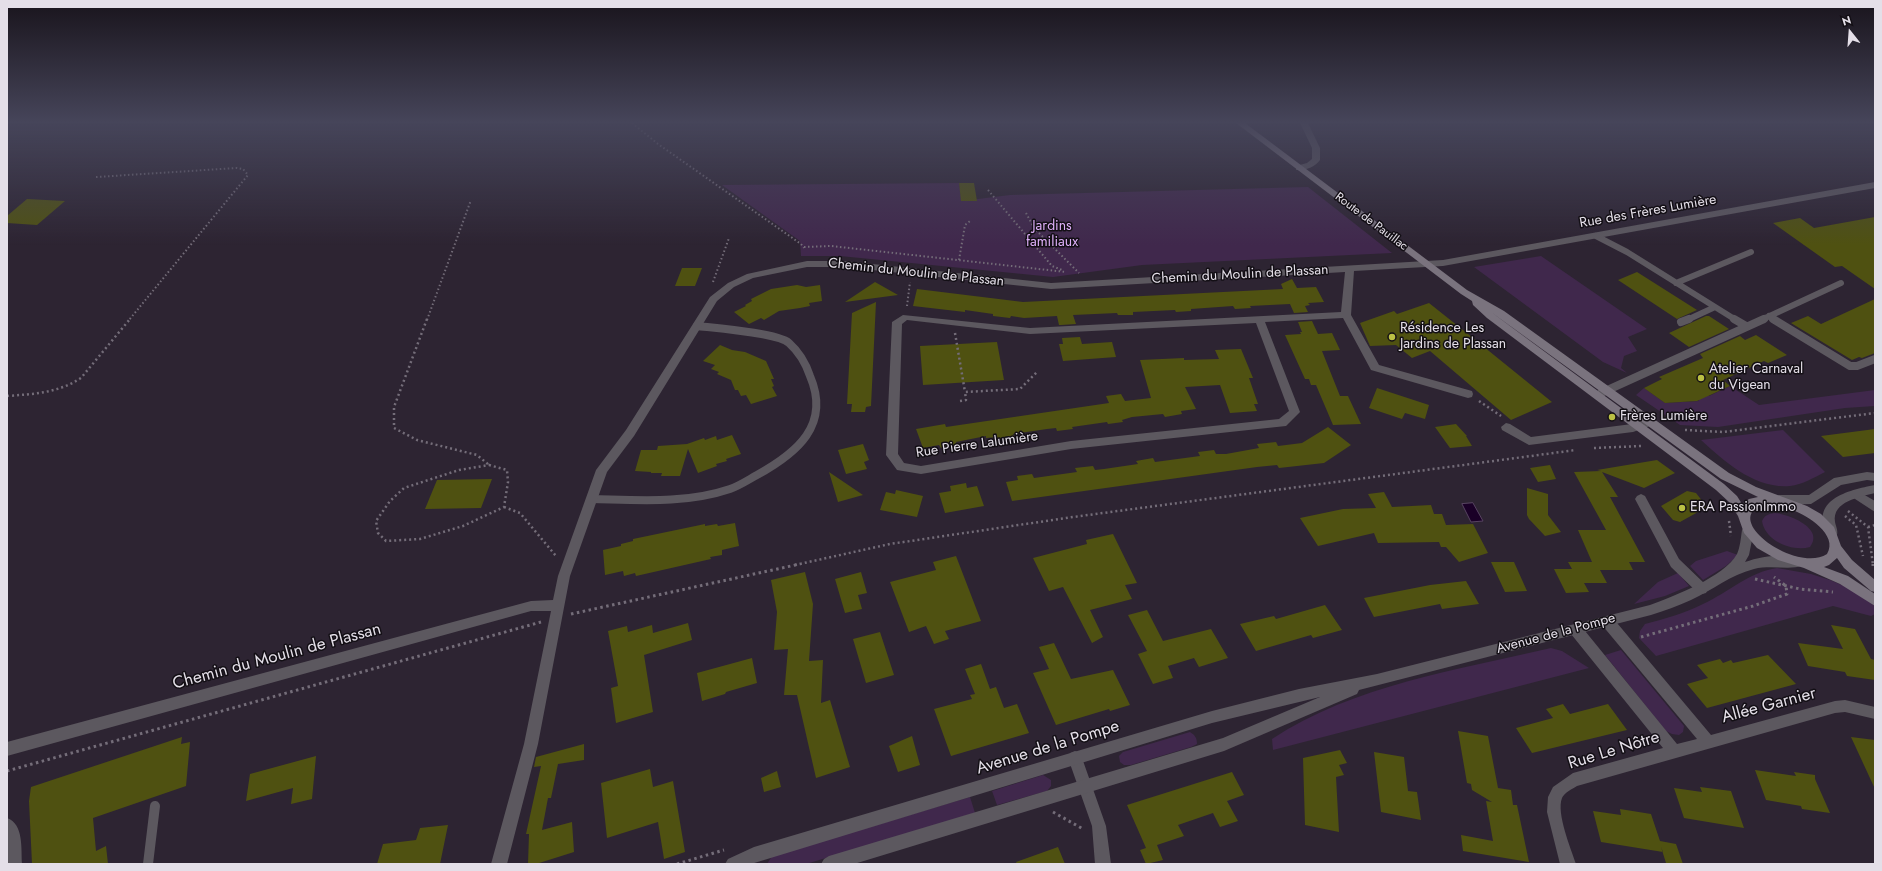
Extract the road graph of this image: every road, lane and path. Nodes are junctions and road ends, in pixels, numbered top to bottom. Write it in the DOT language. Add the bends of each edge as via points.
graph roads {
  1 [pos="686,164"];
  2 [pos="1293,164"];
  3 [pos="1312,164"];
  4 [pos="1299,168"];
  5 [pos="96,177"];
  6 [pos="1875,185"];
  7 [pos="988,190"];
  8 [pos="471,200"];
  9 [pos="1026,213"];
  10 [pos="970,221"];
  11 [pos="1596,236"];
  12 [pos="729,238"];
  13 [pos="804,247"];
  14 [pos="1751,252"];
  15 [pos="959,260"];
  16 [pos="807,264"];
  17 [pos="1426,264"];
  18 [pos="1350,269"];
  19 [pos="1064,271"];
  20 [pos="911,272"];
  21 [pos="1079,273"];
  22 [pos="1089,283"];
  23 [pos="1676,283"];
  24 [pos="1841,283"];
  25 [pos="723,291"];
  26 [pos="1464,292"];
  27 [pos="1716,307"];
  28 [pos="1346,315"];
  29 [pos="1769,316"];
  30 [pos="906,317"];
  31 [pos="1259,319"];
  32 [pos="954,322"];
  33 [pos="1681,322"];
  34 [pos="697,326"];
  35 [pos="1746,326"];
  36 [pos="1875,359"];
  37 [pos="1038,371"];
  38 [pos="1607,390"];
  39 [pos="965,392"];
  40 [pos="1468,394"];
  41 [pos="1597,395"];
  42 [pos="7,396"];
  43 [pos="960,401"];
  44 [pos="1875,413"];
  45 [pos="1650,421"];
  46 [pos="1506,423"];
  47 [pos="1639,426"];
  48 [pos="1663,438"];
  49 [pos="1593,448"];
  50 [pos="1577,450"];
  51 [pos="490,465"];
  52 [pos="1875,477"];
  53 [pos="1875,489"];
  54 [pos="1856,494"];
  55 [pos="1641,498"];
  56 [pos="592,499"];
  57 [pos="1779,500"];
  58 [pos="1837,504"];
  59 [pos="504,507"];
  60 [pos="1875,507"];
  61 [pos="1743,515"];
  62 [pos="1875,525"];
  63 [pos="1868,527"];
  64 [pos="1748,530"];
  65 [pos="1832,534"];
  66 [pos="1836,548"];
  67 [pos="570,560"];
  68 [pos="1798,562"];
  69 [pos="1729,572"];
  70 [pos="1870,583"];
  71 [pos="1702,589"];
  72 [pos="1849,590"];
  73 [pos="1875,601"];
  74 [pos="557,612"];
  75 [pos="1607,621"];
  76 [pos="1576,630"];
  77 [pos="1377,680"];
  78 [pos="1875,713"];
  79 [pos="1708,742"];
  80 [pos="7,749"];
  81 [pos="1674,751"];
  82 [pos="1075,758"];
  83 [pos="7,771"];
  84 [pos="1086,787"];
  85 [pos="155,806"];
  86 [pos="7,825"];
  87 [pos="14,864"];
  88 [pos="148,864"];
  89 [pos="499,864"];
  90 [pos="733,864"];
  91 [pos="829,864"];
  92 [pos="1103,864"];
  93 [pos="1568,864"];
  1 -- 13 [label="path"];
  2 -- 4 [label="main road, Route de Pauillac"];
  3 -- 4 [label="street"];
  4 -- 17 [label="main road, Route de Pauillac"];
  5 -- 42 [label="path" via="237,168 243,169 248,175 81,378 68,387 54,392"];
  6 -- 11 [label="street, Rue des Frères Lumière"];
  7 -- 19 [label="path" via="1052,266"];
  8 -- 51 [label="path" via="394,407 394,428 417,440 477,455"];
  9 -- 21 [label="path" via="1034,228"];
  10 -- 15 [label="path" via="965,225"];
  11 -- 17 [label="street, Rue des Frères Lumière"];
  11 -- 23 [label="lane"];
  12 -- 25 [label="path" via="712,284"];
  13 -- 15 [label="path" via="831,246"];
  13 -- 16 [label="path"];
  14 -- 23 [label="lane"];
  15 -- 19 [label="path"];
  16 -- 20 [label="street, Chemin du Moulin de Plassan" via="844,264"];
  16 -- 25 [label="street, Chemin du Moulin de Plassan" via="750,276"];
  17 -- 18 [label="street, Chemin du Moulin de Plassan"];
  17 -- 26 [label="main road, Route de Pauillac"];
  18 -- 22 [label="street, Chemin du Moulin de Plassan"];
  18 -- 28 [label="street"];
  19 -- 21 [label="path"];
  20 -- 22 [label="street, Chemin du Moulin de Plassan" via="1039,285"];
  20 -- 30 [label="path"];
  21 -- 22 [label="path"];
  23 -- 27 [label="lane"];
  24 -- 29 [label="lane"];
  25 -- 34 [label="street, Chemin du Moulin de Plassan" via="713,299"];
  26 -- 38 [label="main road, Route de Pauillac" via="1501,313"];
  26 -- 41 [label="main road, Route de Pauillac" via="1490,316"];
  27 -- 33 [label="lane"];
  27 -- 35 [label="lane"];
  28 -- 31 [label="street"];
  28 -- 40 [label="street" via="1375,367"];
  29 -- 35 [label="lane"];
  29 -- 36 [label="lane" via="1850,366"];
  30 -- 31 [label="street, Rue Pierre Lalumière" via="897,322 892,455 901,467 921,470 1071,445 1282,423 1296,412"];
  30 -- 32 [label="street"];
  31 -- 32 [label="street" via="1030,331"];
  32 -- 39 [label="path"];
  34 -- 56 [label="street, Chemin du Moulin de Plassan" via="630,433 602,470"];
  34 -- 56 [label="lane" via="761,334 788,342 806,365 815,387 817,410 812,426 801,443 781,462 731,489 681,500"];
  35 -- 38 [label="lane"];
  37 -- 39 [label="path" via="1020,389"];
  38 -- 41 [label="lane"];
  38 -- 45 [label="main road, Route de Pauillac"];
  39 -- 43 [label="path" via="966,400"];
  40 -- 46 [label="path"];
  41 -- 47 [label="main road, Route de Pauillac"];
  44 -- 48 [label="path" via="1723,432 1686,429"];
  45 -- 47 [label="street"];
  45 -- 48 [label="main road, Route de Pauillac"];
  46 -- 47 [label="street" via="1529,441"];
  47 -- 48 [label="main road, Route de Pauillac"];
  48 -- 49 [label="path" via="1648,445 1635,447"];
  48 -- 57 [label="main road, Route de Pauillac" via="1733,481"];
  48 -- 61 [label="main road, Route de Pauillac" via="1733,499"];
  50 -- 74 [label="path" via="890,544 613,604"];
  51 -- 59 [label="path" via="507,470"];
  51 -- 59 [label="path" via="459,470 404,488 390,501 376,521 378,533 386,541 420,539 463,526"];
  52 -- 57 [label="street" via="1838,481 1812,499"];
  53 -- 54 [label="street"];
  54 -- 58 [label="street"];
  54 -- 60 [label="street"];
  55 -- 71 [label="street" via="1675,563"];
  56 -- 67 [label="street, Chemin du Moulin de Plassan"];
  57 -- 61 [label="main road" via="1753,501 1746,507"];
  57 -- 65 [label="main road, Route de Pauillac" via="1810,513"];
  58 -- 63 [label="path"];
  58 -- 65 [label="street" via="1829,512"];
  59 -- 67 [label="path" via="520,513 557,558"];
  61 -- 64 [label="main road, Route de Pauillac"];
  62 -- 63 [label="path"];
  63 -- 70 [label="path" via="1874,575"];
  64 -- 68 [label="main road" via="1769,550"];
  64 -- 69 [label="street, Avenue de la Pompe" via="1743,555"];
  65 -- 66 [label="main road"];
  66 -- 68 [label="main road" via="1833,556 1825,562"];
  66 -- 70 [label="main road" via="1848,564"];
  67 -- 74 [label="street, Chemin du Moulin de Plassan"];
  68 -- 69 [label="street, Avenue de la Pompe" via="1762,562"];
  68 -- 72 [label="main road" via="1834,575"];
  69 -- 71 [label="street, Avenue de la Pompe"];
  69 -- 72 [label="path" via="1800,589"];
  71 -- 75 [label="street, Avenue de la Pompe" via="1651,610"];
  72 -- 73 [label="main road"];
  74 -- 80 [label="street, Chemin du Moulin de Plassan" via="531,606"];
  74 -- 83 [label="path" via="508,630"];
  74 -- 89 [label="street, Chemin du Moulin de Plassan" via="531,744"];
  75 -- 76 [label="street, Avenue de la Pompe"];
  75 -- 79 [label="street"];
  76 -- 77 [label="street, Avenue de la Pompe"];
  76 -- 81 [label="street, Rue Le Nôtre"];
  77 -- 82 [label="street, Avenue de la Pompe" via="1299,694"];
  77 -- 84 [label="street, Avenue de la Pompe" via="1224,744"];
  78 -- 79 [label="street, Allée Garnier" via="1845,706 1835,707"];
  79 -- 81 [label="street, Allée Garnier"];
  81 -- 93 [label="street, Rue Le Nôtre" via="1573,780 1563,787 1556,796 1554,807"];
  82 -- 84 [label="street"];
  82 -- 90 [label="street, Avenue de la Pompe" via="754,855"];
  84 -- 91 [label="street, Avenue de la Pompe"];
  84 -- 92 [label="street" via="1099,826"];
  85 -- 88 [label="lane"];
  86 -- 87 [label="street" via="12,833"];
}
